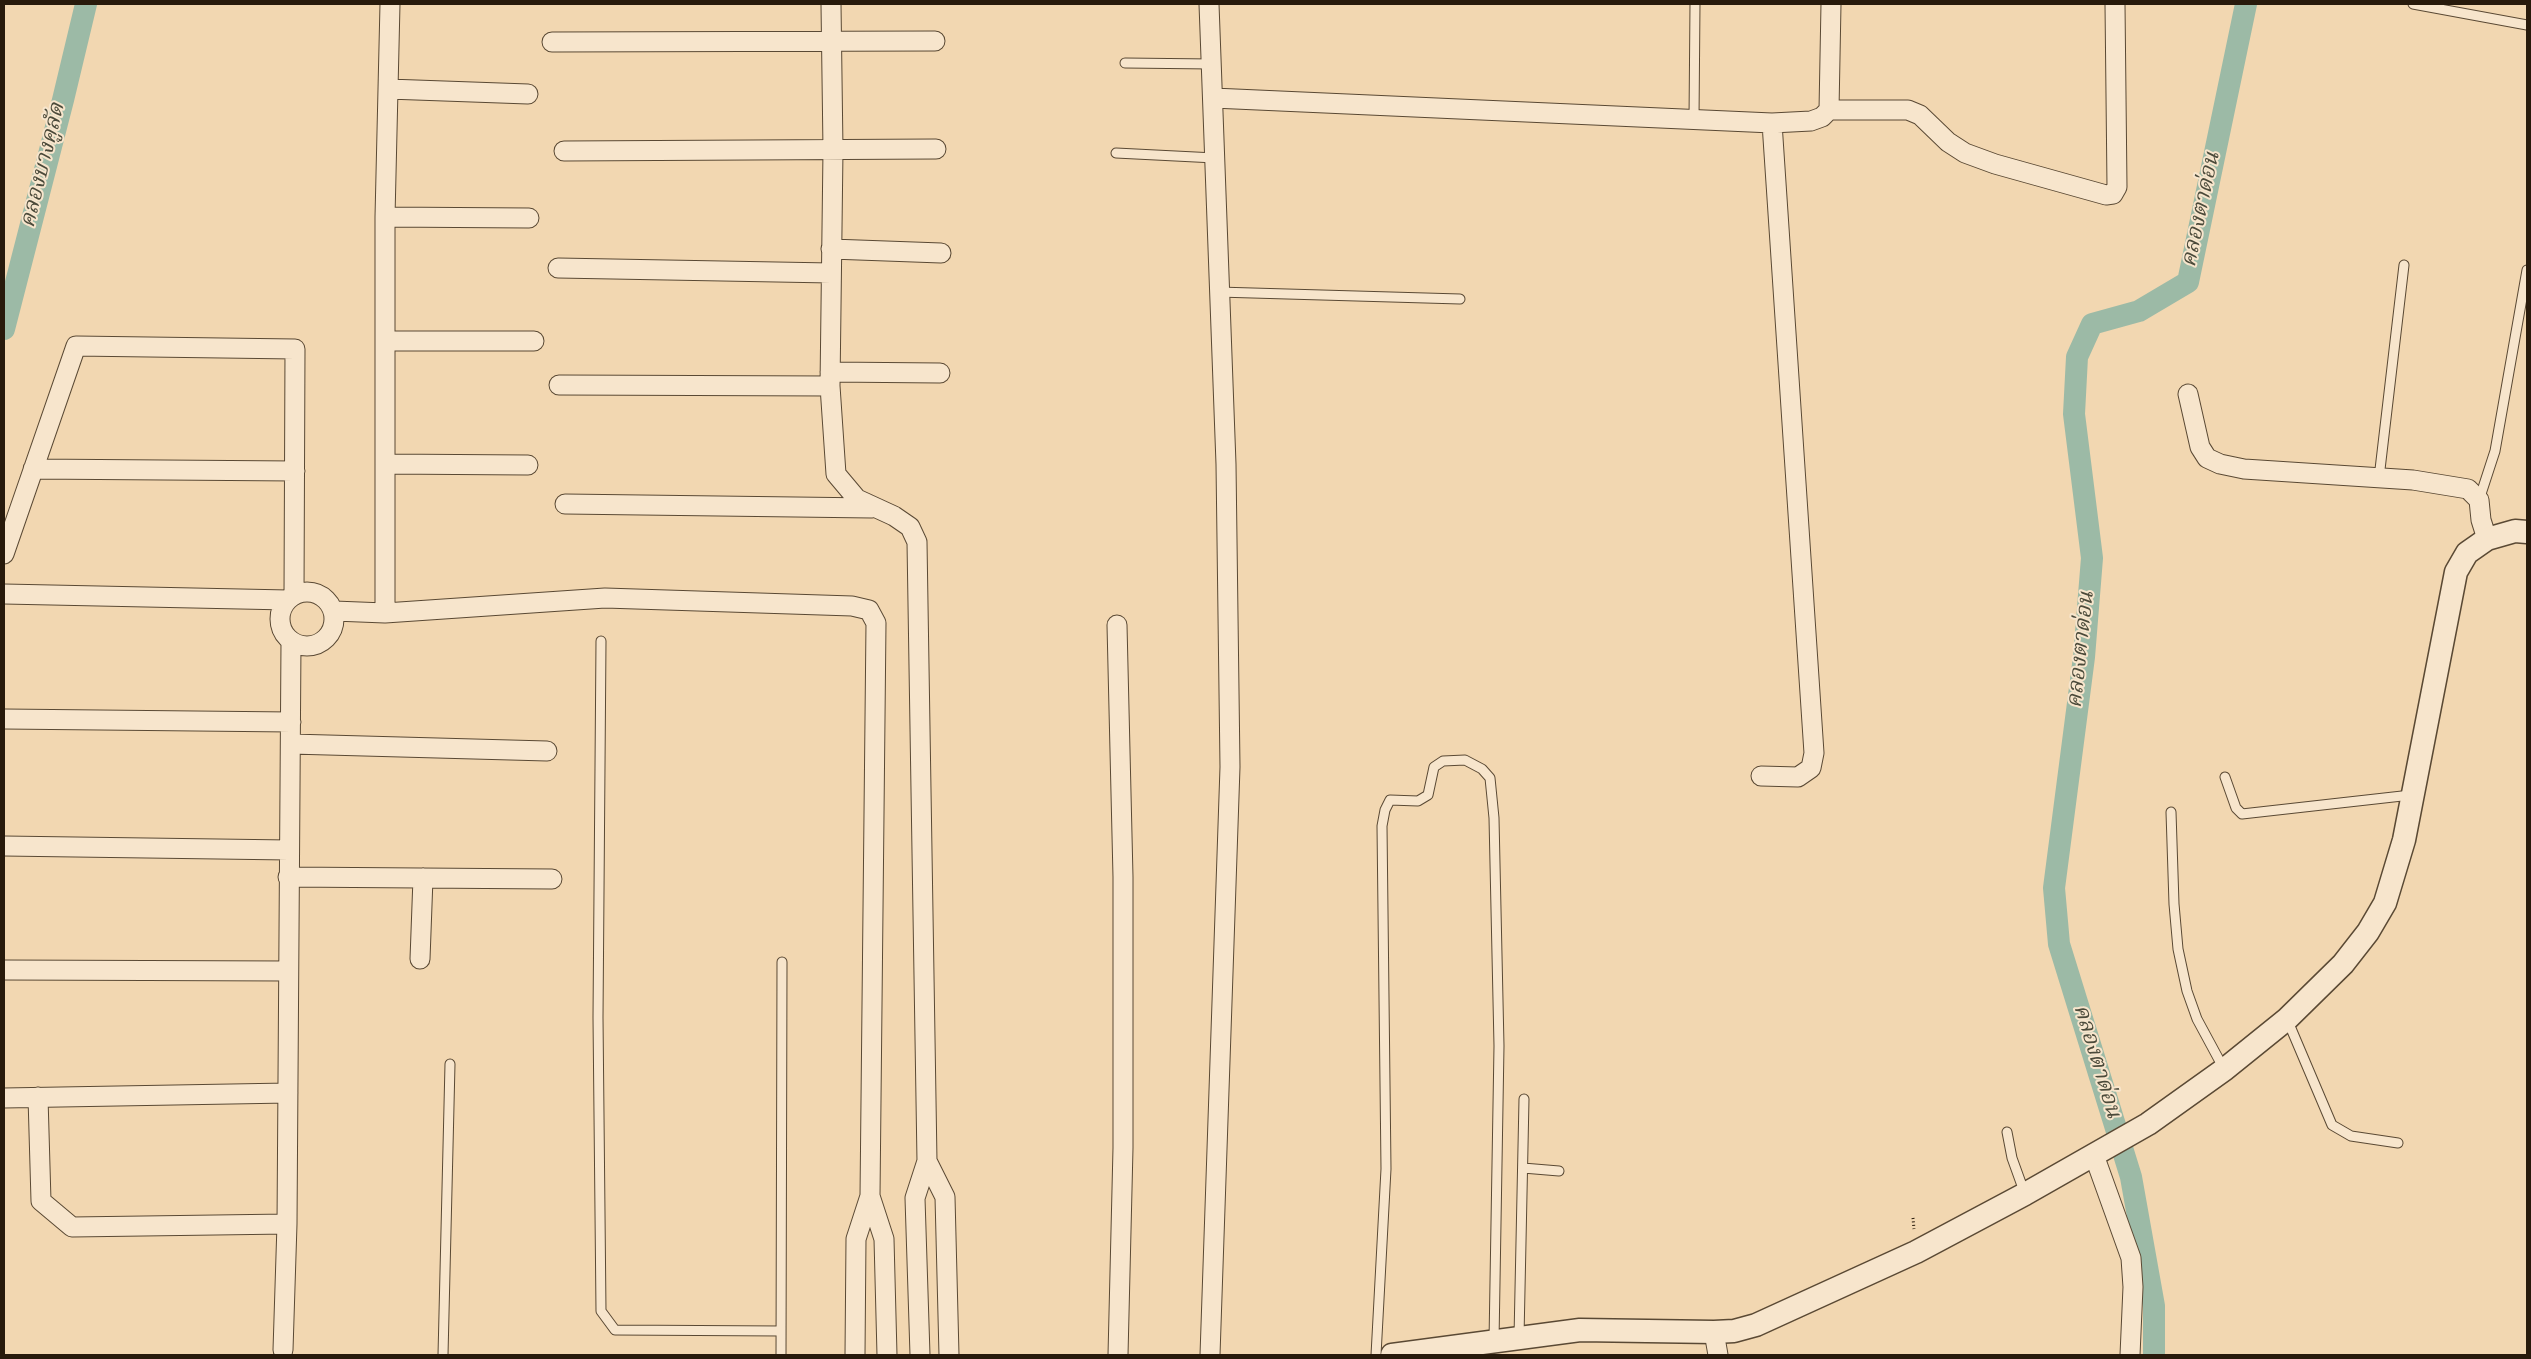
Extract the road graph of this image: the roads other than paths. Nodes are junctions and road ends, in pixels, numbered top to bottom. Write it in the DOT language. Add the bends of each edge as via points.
graph roads {
  1 [pos="390,4"];
  2 [pos="831,4"];
  3 [pos="1209,4"];
  4 [pos="1695,4"];
  5 [pos="1831,4"];
  6 [pos="2115,4"];
  7 [pos="2413,4"];
  8 [pos="2527,25"];
  9 [pos="935,41"];
  10 [pos="552,42"];
  11 [pos="831,43"];
  12 [pos="1125,63"];
  13 [pos="1213,64"];
  14 [pos="388,89"];
  15 [pos="528,94"];
  16 [pos="1214,98"];
  17 [pos="1829,110"];
  18 [pos="1694,119"];
  19 [pos="1772,123"];
  20 [pos="936,149"];
  21 [pos="833,150"];
  22 [pos="564,151"];
  23 [pos="1116,153"];
  24 [pos="1215,158"];
  25 [pos="385,217"];
  26 [pos="529,218"];
  27 [pos="831,249"];
  28 [pos="941,253"];
  29 [pos="2404,265"];
  30 [pos="558,268"];
  31 [pos="2527,270"];
  32 [pos="831,273"];
  33 [pos="1218,292"];
  34 [pos="1460,299"];
  35 [pos="386,340"];
  36 [pos="534,341"];
  37 [pos="940,373"];
  38 [pos="830,379"];
  39 [pos="558,385"];
  40 [pos="2188,394"];
  41 [pos="385,464"];
  42 [pos="528,466"];
  43 [pos="33,469"];
  44 [pos="295,471"];
  45 [pos="2379,478"];
  46 [pos="2479,500"];
  47 [pos="565,504"];
  48 [pos="874,508"];
  49 [pos="2527,532"];
  50 [pos="2487,539"];
  51 [pos="4,554"];
  52 [pos="4,594"];
  53 [pos="291,597"];
  54 [pos="334,611"];
  55 [pos="385,613"];
  56 [pos="1116,625"];
  57 [pos="601,641"];
  58 [pos="291,642"];
  59 [pos="4,719"];
  60 [pos="291,722"];
  61 [pos="291,744"];
  62 [pos="547,751"];
  63 [pos="1761,776"];
  64 [pos="2225,777"];
  65 [pos="2412,795"];
  66 [pos="2171,812"];
  67 [pos="4,846"];
  68 [pos="289,850"];
  69 [pos="288,877"];
  70 [pos="423,878"];
  71 [pos="552,879"];
  72 [pos="420,959"];
  73 [pos="782,962"];
  74 [pos="4,970"];
  75 [pos="288,971"];
  76 [pos="2287,1019"];
  77 [pos="450,1064"];
  78 [pos="2224,1069"];
  79 [pos="288,1093"];
  80 [pos="38,1097"];
  81 [pos="4,1098"];
  82 [pos="1524,1099"];
  83 [pos="2007,1132"];
  84 [pos="2398,1143"];
  85 [pos="2100,1152"];
  86 [pos="926,1161"];
  87 [pos="1523,1168"];
  88 [pos="1559,1171"];
  89 [pos="2025,1194"];
  90 [pos="870,1196"];
  91 [pos="287,1224"];
  92 [pos="781,1331"];
  93 [pos="1714,1332"];
  94 [pos="1519,1337"];
  95 [pos="1494,1341"];
  96 [pos="283,1350"];
  97 [pos="444,1355"];
  98 [pos="781,1355"];
  99 [pos="855,1355"];
  100 [pos="887,1355"];
  101 [pos="920,1355"];
  102 [pos="949,1355"];
  103 [pos="1118,1355"];
  104 [pos="1210,1355"];
  105 [pos="1376,1355"];
  106 [pos="1392,1355"];
  107 [pos="1718,1355"];
  108 [pos="2130,1355"];
  1 -- 14 [label="street"];
  2 -- 11 [label="street"];
  3 -- 13 [label="street"];
  4 -- 18 [label="lane"];
  5 -- 17 [label="street"];
  6 -- 17 [label="street" via="2117,187 2113,194 2106,195 1994,164 1965,153 1948,142 1920,114 1908,110"];
  7 -- 8 [label="lane"];
  9 -- 11 [label="street"];
  10 -- 11 [label="street"];
  11 -- 21 [label="street"];
  12 -- 13 [label="lane"];
  13 -- 16 [label="street"];
  14 -- 15 [label="street"];
  14 -- 25 [label="street"];
  16 -- 18 [label="street"];
  16 -- 24 [label="street"];
  17 -- 19 [label="street" via="1811,121"];
  18 -- 19 [label="street"];
  19 -- 63 [label="street" via="1814,753 1811,768 1798,777"];
  20 -- 21 [label="street"];
  21 -- 22 [label="street"];
  21 -- 27 [label="street"];
  23 -- 24 [label="lane"];
  24 -- 33 [label="street"];
  25 -- 26 [label="street"];
  25 -- 35 [label="street"];
  27 -- 28 [label="street"];
  27 -- 32 [label="street"];
  29 -- 45 [label="lane"];
  30 -- 32 [label="street"];
  31 -- 46 [label="lane" via="2495,451"];
  32 -- 38 [label="street"];
  33 -- 34 [label="lane"];
  33 -- 104 [label="street" via="1226,464 1230,767"];
  35 -- 36 [label="street"];
  35 -- 41 [label="street"];
  37 -- 38 [label="street"];
  38 -- 39 [label="street"];
  38 -- 48 [label="street" via="836,474 857,499"];
  40 -- 45 [label="street" via="2200,447 2207,458 2220,464 2244,469"];
  41 -- 42 [label="street"];
  41 -- 55 [label="street"];
  43 -- 44 [label="street"];
  43 -- 44 [label="street" via="76,346 295,349"];
  43 -- 51 [label="street"];
  44 -- 53 [label="street"];
  45 -- 46 [label="street" via="2468,489"];
  46 -- 50 [label="street"];
  47 -- 48 [label="street"];
  48 -- 86 [label="street" via="910,527 917,542"];
  49 -- 50 [label="street" via="2515,531"];
  50 -- 65 [label="street" via="2466,553 2456,572"];
  52 -- 53 [label="street"];
  53 -- 54 [label="street" via="305,591 314,592 330,603"];
  53 -- 58 [label="street" via="280,616 281,626"];
  54 -- 55 [label="street"];
  54 -- 58 [label="street" via="335,621 327,638 310,646"];
  55 -- 90 [label="street" via="606,598 852,606 869,610 876,623"];
  56 -- 103 [label="street" via="1123,964"];
  57 -- 92 [label="lane" via="598,1027 602,1311 615,1330"];
  58 -- 60 [label="street"];
  59 -- 60 [label="street"];
  60 -- 61 [label="street"];
  61 -- 62 [label="street"];
  61 -- 68 [label="street"];
  64 -- 65 [label="lane" via="2236,808 2242,814"];
  65 -- 76 [label="street" via="2404,840 2385,903 2343,964"];
  66 -- 78 [label="lane" via="2178,949 2197,1019"];
  67 -- 68 [label="street"];
  68 -- 69 [label="street"];
  69 -- 70 [label="street"];
  69 -- 75 [label="street"];
  70 -- 71 [label="street"];
  70 -- 72 [label="street"];
  73 -- 92 [label="lane"];
  74 -- 75 [label="street"];
  75 -- 79 [label="street"];
  76 -- 78 [label="street"];
  76 -- 84 [label="lane" via="2332,1125 2351,1136"];
  77 -- 97 [label="lane"];
  78 -- 85 [label="street" via="2148,1124"];
  79 -- 80 [label="street"];
  79 -- 91 [label="street"];
  80 -- 81 [label="street"];
  80 -- 91 [label="street" via="42,1200 72,1227"];
  82 -- 87 [label="lane"];
  83 -- 89 [label="lane"];
  85 -- 89 [label="street"];
  85 -- 108 [label="street" via="2131,1258"];
  86 -- 101 [label="street" via="916,1198"];
  86 -- 102 [label="street" via="945,1198"];
  87 -- 88 [label="lane"];
  87 -- 94 [label="lane"];
  89 -- 93 [label="street" via="1916,1252 1756,1325"];
  90 -- 99 [label="street" via="856,1239"];
  90 -- 100 [label="street" via="884,1239"];
  91 -- 96 [label="street"];
  92 -- 98 [label="lane"];
  93 -- 94 [label="street" via="1580,1330"];
  93 -- 107 [label="street"];
  94 -- 95 [label="street"];
  95 -- 105 [label="lane" via="1499,1046 1494,818 1490,778 1482,769 1465,760 1443,762 1434,767 1428,795 1418,800 1390,800 1382,826 1386,1169"];
  95 -- 106 [label="street"];
}
